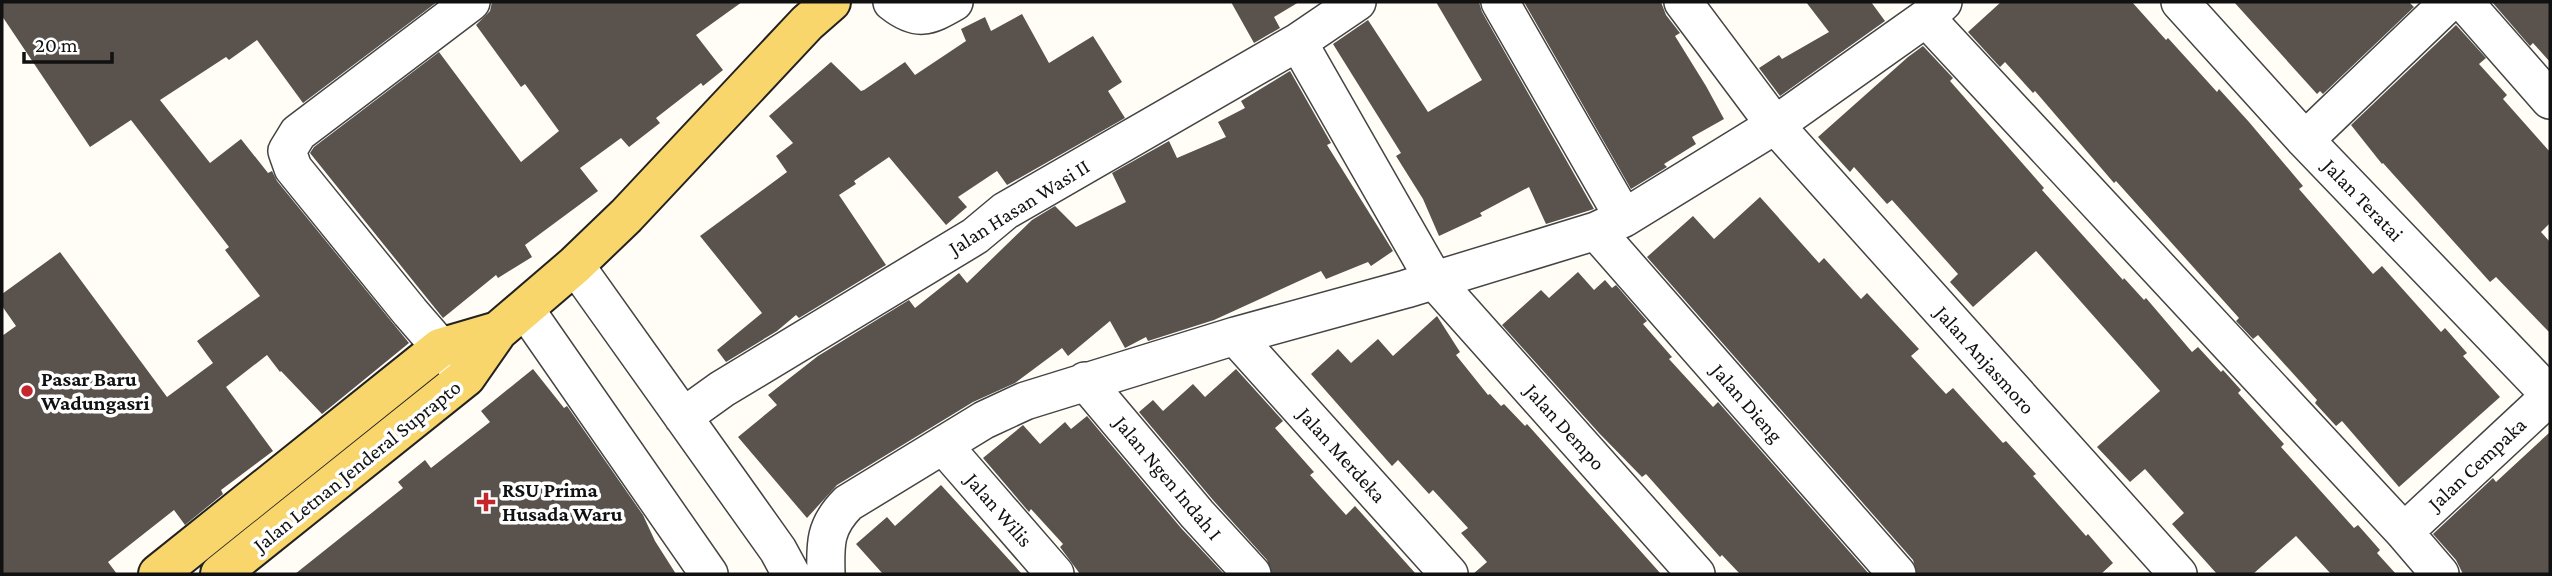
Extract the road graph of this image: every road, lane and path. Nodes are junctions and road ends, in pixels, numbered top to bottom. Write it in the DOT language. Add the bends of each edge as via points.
graph roads {
  1 [pos="471,2"];
  2 [pos="831,2"];
  3 [pos="892,2"];
  4 [pos="954,2"];
  5 [pos="1357,2"];
  6 [pos="1500,2"];
  7 [pos="1683,2"];
  8 [pos="2180,2"];
  9 [pos="2449,2"];
  10 [pos="2463,2"];
  11 [pos="1934,10"];
  12 [pos="1298,42"];
  13 [pos="2550,100"];
  14 [pos="1784,135"];
  15 [pos="2305,140"];
  16 [pos="1610,224"];
  17 [pos="575,265"];
  18 [pos="1434,281"];
  19 [pos="512,320"];
  20 [pos="1235,336"];
  21 [pos="440,348"];
  22 [pos="466,377"];
  23 [pos="1084,381"];
  24 [pos="2550,396"];
  25 [pos="683,417"];
  26 [pos="943,445"];
  27 [pos="2404,532"];
  28 [pos="158,574"];
  29 [pos="220,574"];
  30 [pos="709,574"];
  31 [pos="791,574"];
  32 [pos="827,574"];
  33 [pos="1055,574"];
  34 [pos="1252,574"];
  35 [pos="1449,574"];
  36 [pos="1696,574"];
  37 [pos="1897,574"];
  38 [pos="2178,574"];
  39 [pos="2441,574"];
  1 -- 21 [label="street" via="298,133 287,151 293,168"];
  2 -- 17 [label="main road"];
  3 -- 4 [label="street" via="919,16 930,16"];
  5 -- 12 [label="street, Jalan Hasan Wasi II"];
  6 -- 16 [label="street, Jalan Dieng"];
  7 -- 14 [label="street, Jalan Anjasmoro"];
  8 -- 15 [label="street, Jalan Teratai"];
  9 -- 15 [label="street"];
  10 -- 13 [label="street"];
  11 -- 14 [label="street"];
  11 -- 27 [label="street"];
  12 -- 18 [label="street, Jalan Dempo"];
  12 -- 25 [label="street, Jalan Hasan Wasi II" via="1005,211 975,236"];
  14 -- 16 [label="street"];
  14 -- 38 [label="street, Jalan Anjasmoro"];
  15 -- 24 [label="street, Jalan Teratai"];
  16 -- 18 [label="street"];
  16 -- 37 [label="street, Jalan Dieng"];
  17 -- 19 [label="main road"];
  17 -- 25 [label="street"];
  18 -- 20 [label="street"];
  18 -- 36 [label="street, Jalan Dempo"];
  19 -- 21 [label="main road, Jalan Letnan Jenderal Suprapto"];
  19 -- 22 [label="main road, Jalan Letnan Jenderal Suprapto"];
  19 -- 30 [label="street"];
  20 -- 23 [label="street"];
  20 -- 35 [label="street, Jalan Merdeka"];
  21 -- 22 [label="street"];
  21 -- 28 [label="main road"];
  22 -- 29 [label="main road, Jalan Letnan Jenderal Suprapto"];
  23 -- 26 [label="street" via="1025,401"];
  23 -- 34 [label="street, Jalan Ngen Indah I"];
  24 -- 27 [label="street, Jalan Cempaka"];
  25 -- 31 [label="street"];
  26 -- 32 [label="street" via="874,485 835,516 825,542"];
  26 -- 33 [label="street, Jalan Wilis"];
  27 -- 39 [label="street"];
}
